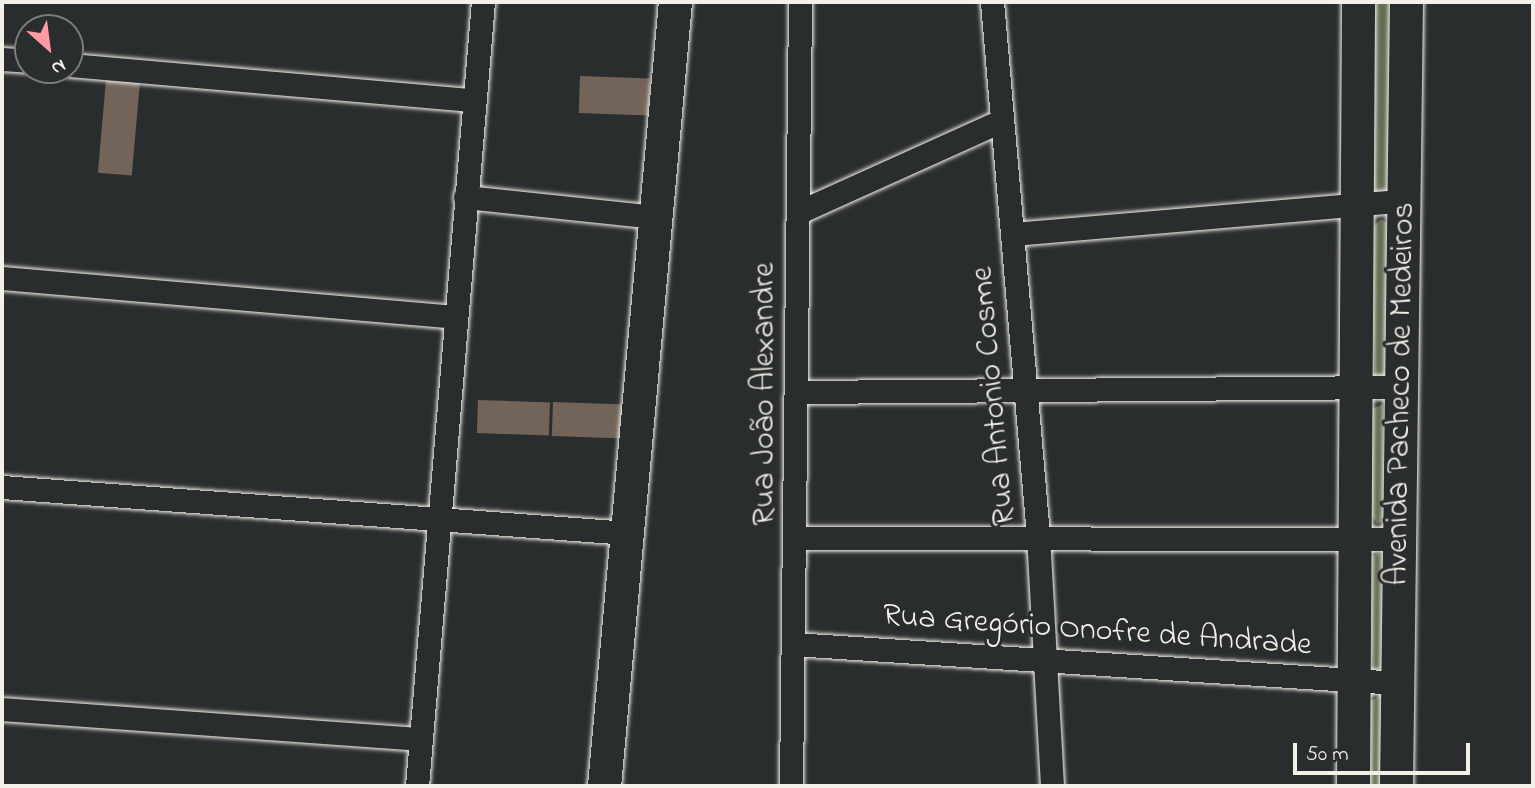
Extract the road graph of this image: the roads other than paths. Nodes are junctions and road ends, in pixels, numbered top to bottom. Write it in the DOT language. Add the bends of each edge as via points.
graph roads {
  1 [pos="483,2"];
  2 [pos="675,2"];
  3 [pos="800,2"];
  4 [pos="992,2"];
  5 [pos="1358,2"];
  6 [pos="1406,2"];
  7 [pos="84,66"];
  8 [pos="474,100"];
  9 [pos="1002,121"];
  10 [pos="465,197"];
  11 [pos="1406,200"];
  12 [pos="1357,201"];
  13 [pos="799,212"];
  14 [pos="656,217"];
  15 [pos="1013,234"];
  16 [pos="2,278"];
  17 [pos="455,317"];
  18 [pos="1400,387"];
  19 [pos="1359,389"];
  20 [pos="1027,390"];
  21 [pos="798,392"];
  22 [pos="2,487"];
  23 [pos="439,518"];
  24 [pos="629,533"];
  25 [pos="1038,535"];
  26 [pos="1358,537"];
  27 [pos="797,538"];
  28 [pos="1399,539"];
  29 [pos="793,644"];
  30 [pos="1044,660"];
  31 [pos="1356,680"];
  32 [pos="1397,683"];
  33 [pos="2,709"];
  34 [pos="421,739"];
  35 [pos="417,786"];
  36 [pos="604,786"];
  37 [pos="791,786"];
  38 [pos="1052,786"];
  39 [pos="1353,786"];
  40 [pos="1396,786"];
  1 -- 8 [label="street"];
  2 -- 14 [label="street"];
  3 -- 13 [label="street, Rua João Alexandre"];
  4 -- 9 [label="street, Rua Antonio Cosme"];
  5 -- 12 [label="street, Avenida Pacheco de Medeiros"];
  6 -- 11 [label="street, Avenida Pacheco de Medeiros"];
  7 -- 8 [label="street"];
  8 -- 10 [label="street"];
  9 -- 13 [label="street"];
  9 -- 15 [label="street, Rua Antonio Cosme"];
  10 -- 14 [label="street"];
  10 -- 17 [label="street"];
  11 -- 12 [label="street"];
  11 -- 18 [label="street, Avenida Pacheco de Medeiros"];
  12 -- 15 [label="street"];
  12 -- 19 [label="street, Avenida Pacheco de Medeiros"];
  13 -- 21 [label="street, Rua João Alexandre"];
  14 -- 24 [label="street"];
  15 -- 20 [label="street, Rua Antonio Cosme"];
  16 -- 17 [label="street"];
  17 -- 23 [label="street"];
  18 -- 19 [label="street"];
  18 -- 28 [label="street, Avenida Pacheco de Medeiros"];
  19 -- 20 [label="street"];
  19 -- 26 [label="street, Avenida Pacheco de Medeiros"];
  20 -- 21 [label="street"];
  20 -- 25 [label="street, Rua Antonio Cosme"];
  21 -- 27 [label="street, Rua João Alexandre"];
  22 -- 23 [label="street"];
  23 -- 24 [label="street"];
  23 -- 34 [label="street"];
  24 -- 36 [label="street"];
  25 -- 26 [label="street"];
  25 -- 27 [label="street"];
  25 -- 30 [label="street, Rua Antonio Cosme"];
  26 -- 28 [label="street"];
  26 -- 31 [label="street, Avenida Pacheco de Medeiros"];
  27 -- 29 [label="street, Rua João Alexandre"];
  28 -- 32 [label="street, Avenida Pacheco de Medeiros"];
  29 -- 30 [label="street, Rua Gregório Onofre de Andrade"];
  29 -- 37 [label="street, Rua João Alexandre"];
  30 -- 31 [label="street, Rua Gregório Onofre de Andrade"];
  30 -- 38 [label="street, Rua Antonio Cosme"];
  31 -- 32 [label="street, Rua Gregório Onofre de Andrade"];
  31 -- 39 [label="street, Avenida Pacheco de Medeiros"];
  32 -- 40 [label="street, Avenida Pacheco de Medeiros"];
  33 -- 34 [label="street"];
  34 -- 35 [label="street"];
}
